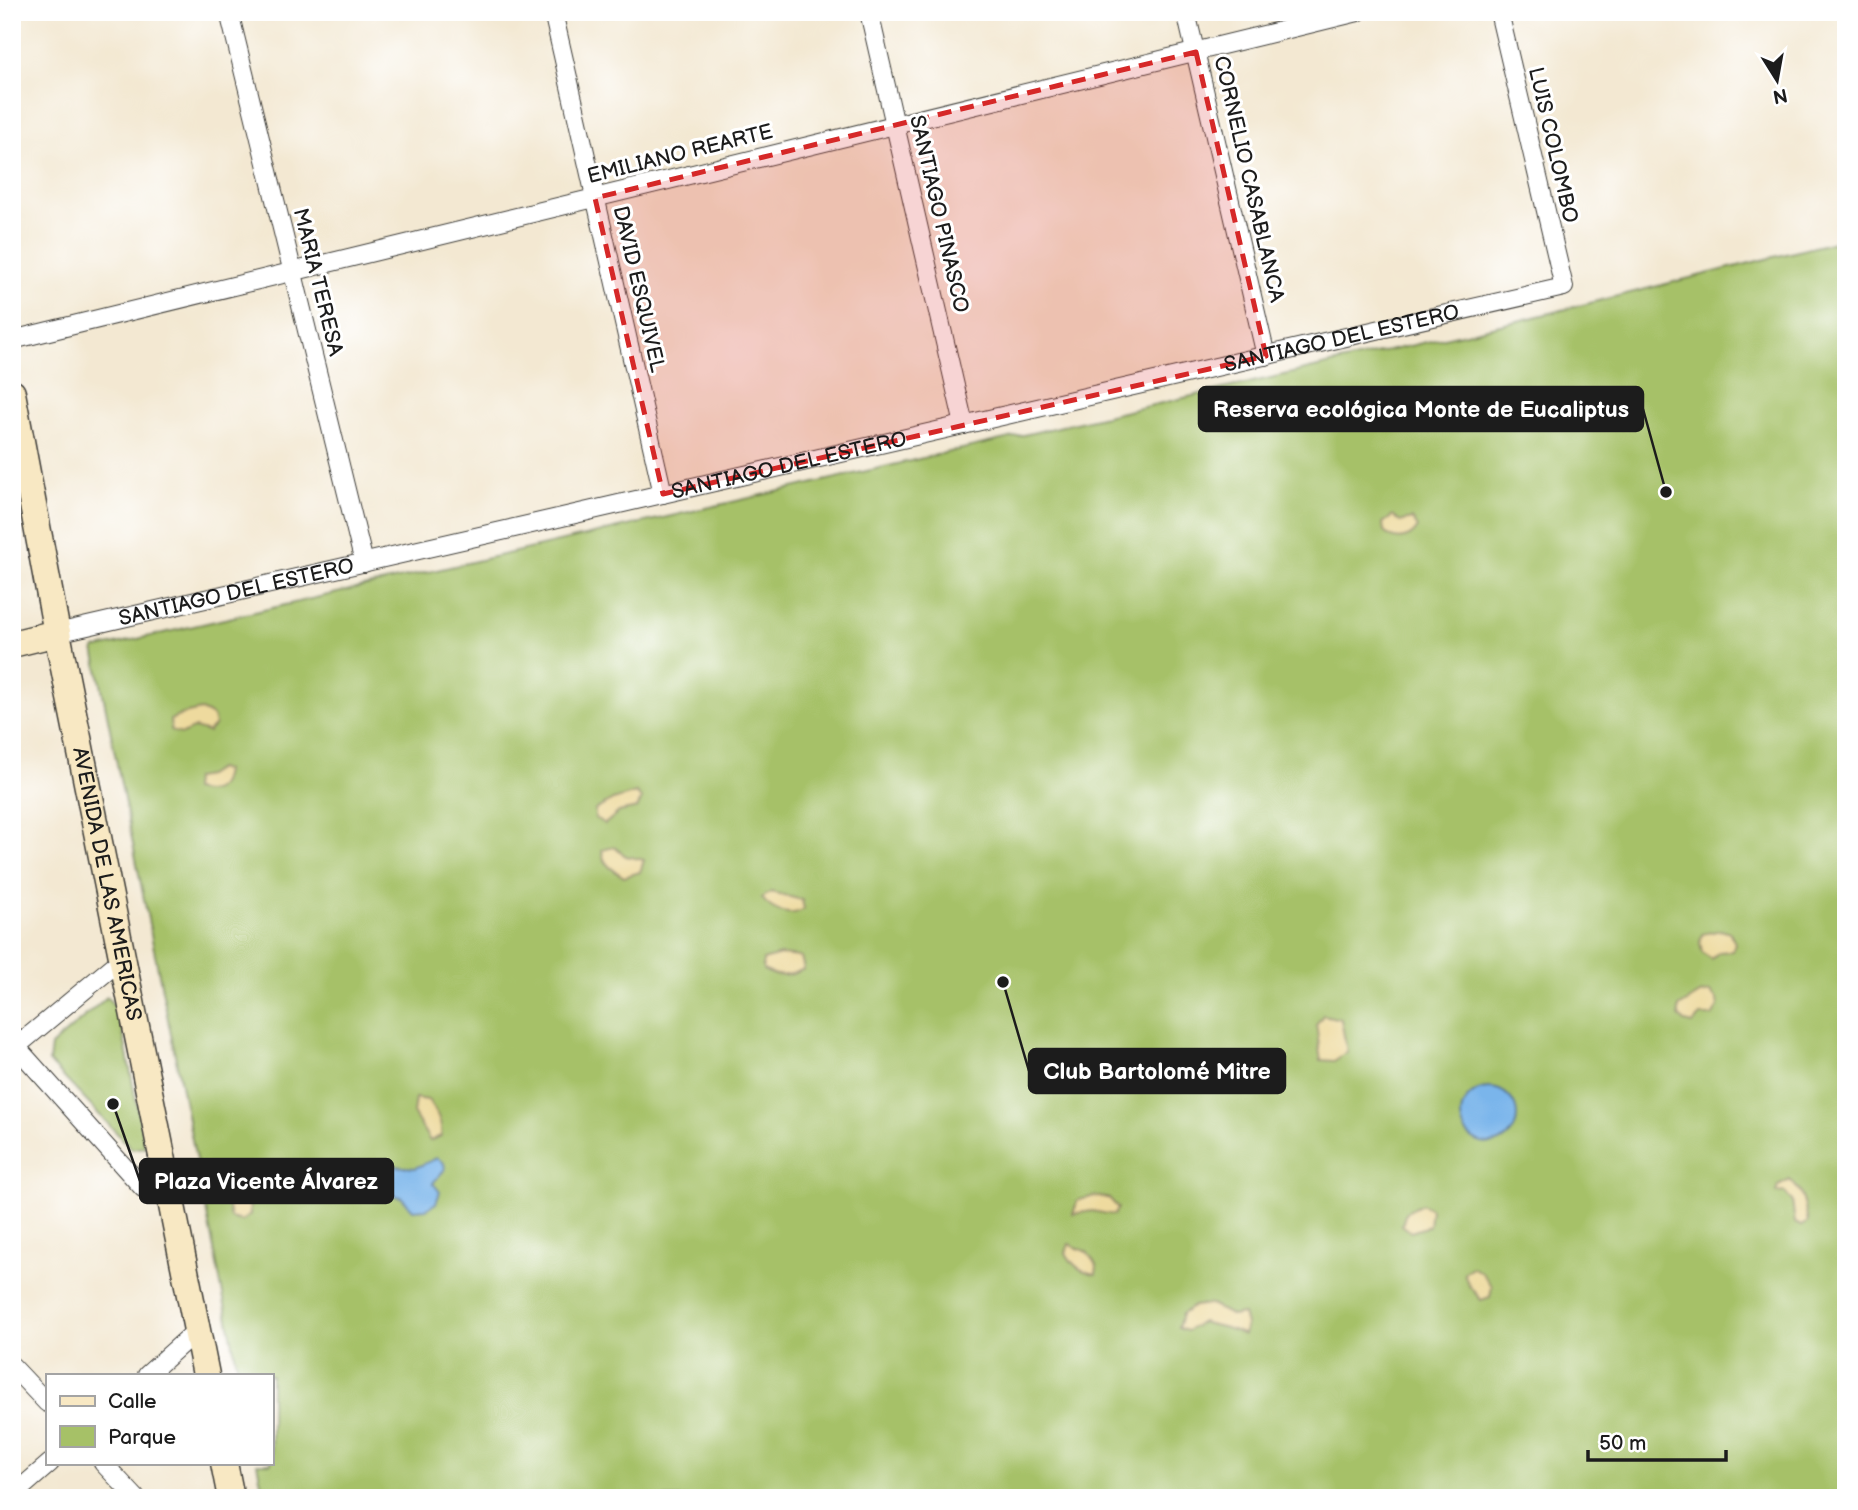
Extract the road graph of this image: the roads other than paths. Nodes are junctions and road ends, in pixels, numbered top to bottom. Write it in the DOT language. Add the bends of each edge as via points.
graph roads {
  1 [pos="229,12"];
  2 [pos="553,12"];
  3 [pos="869,12"];
  4 [pos="1186,12"];
  5 [pos="1358,12"];
  6 [pos="1499,12"];
  7 [pos="1196,52"];
  8 [pos="895,125"];
  9 [pos="595,198"];
  10 [pos="292,271"];
  11 [pos="1564,287"];
  12 [pos="12,340"];
  13 [pos="1266,356"];
  14 [pos="12,393"];
  15 [pos="964,425"];
  16 [pos="663,494"];
  17 [pos="363,563"];
  18 [pos="57,633"];
  19 [pos="12,644"];
  20 [pos="123,958"];
  21 [pos="14,1046"];
  22 [pos="173,1201"];
  23 [pos="197,1330"];
  24 [pos="12,1366"];
  25 [pos="147,1374"];
  26 [pos="206,1374"];
  27 [pos="46,1403"];
  28 [pos="49,1464"];
  29 [pos="104,1464"];
  30 [pos="224,1464"];
  31 [pos="12,1496"];
  32 [pos="136,1498"];
  33 [pos="231,1498"];
  1 -- 10 [label="street, MARIA TERESA"];
  2 -- 9 [label="street, DAVID ESQUIVEL"];
  3 -- 8 [label="street, SANTIAGO PINASCO"];
  4 -- 7 [label="street, CORNELIO CASABLANCA"];
  5 -- 7 [label="street, EMILIANO REARTE"];
  6 -- 11 [label="street, LUIS COLOMBO"];
  7 -- 8 [label="street, EMILIANO REARTE"];
  7 -- 13 [label="street, CORNELIO CASABLANCA"];
  8 -- 9 [label="street, EMILIANO REARTE"];
  8 -- 15 [label="street, SANTIAGO PINASCO"];
  9 -- 10 [label="street, EMILIANO REARTE"];
  9 -- 16 [label="street, DAVID ESQUIVEL"];
  10 -- 12 [label="street, EMILIANO REARTE"];
  10 -- 17 [label="street, MARIA TERESA"];
  11 -- 13 [label="street, SANTIAGO DEL ESTERO"];
  13 -- 15 [label="street, SANTIAGO DEL ESTERO"];
  14 -- 18 [label="main road, AVENIDA DE LAS AMERICAS"];
  15 -- 16 [label="street, SANTIAGO DEL ESTERO"];
  16 -- 17 [label="street, SANTIAGO DEL ESTERO"];
  17 -- 18 [label="street, SANTIAGO DEL ESTERO"];
  18 -- 19 [label="main road, SANTIAGO DEL ESTERO"];
  18 -- 20 [label="main road, AVENIDA DE LAS AMERICAS"];
  20 -- 21 [label="street"];
  20 -- 22 [label="main road, AVENIDA DE LAS AMERICAS"];
  21 -- 22 [label="street" via="143,1188"];
  22 -- 23 [label="main road, AVENIDA DE LAS AMERICAS"];
  23 -- 25 [label="street"];
  23 -- 26 [label="main road, AVENIDA DE LAS AMERICAS"];
  24 -- 27 [label="street"];
  28 -- 31 [label="street"];
  29 -- 32 [label="street"];
  30 -- 33 [label="main road"];
}
